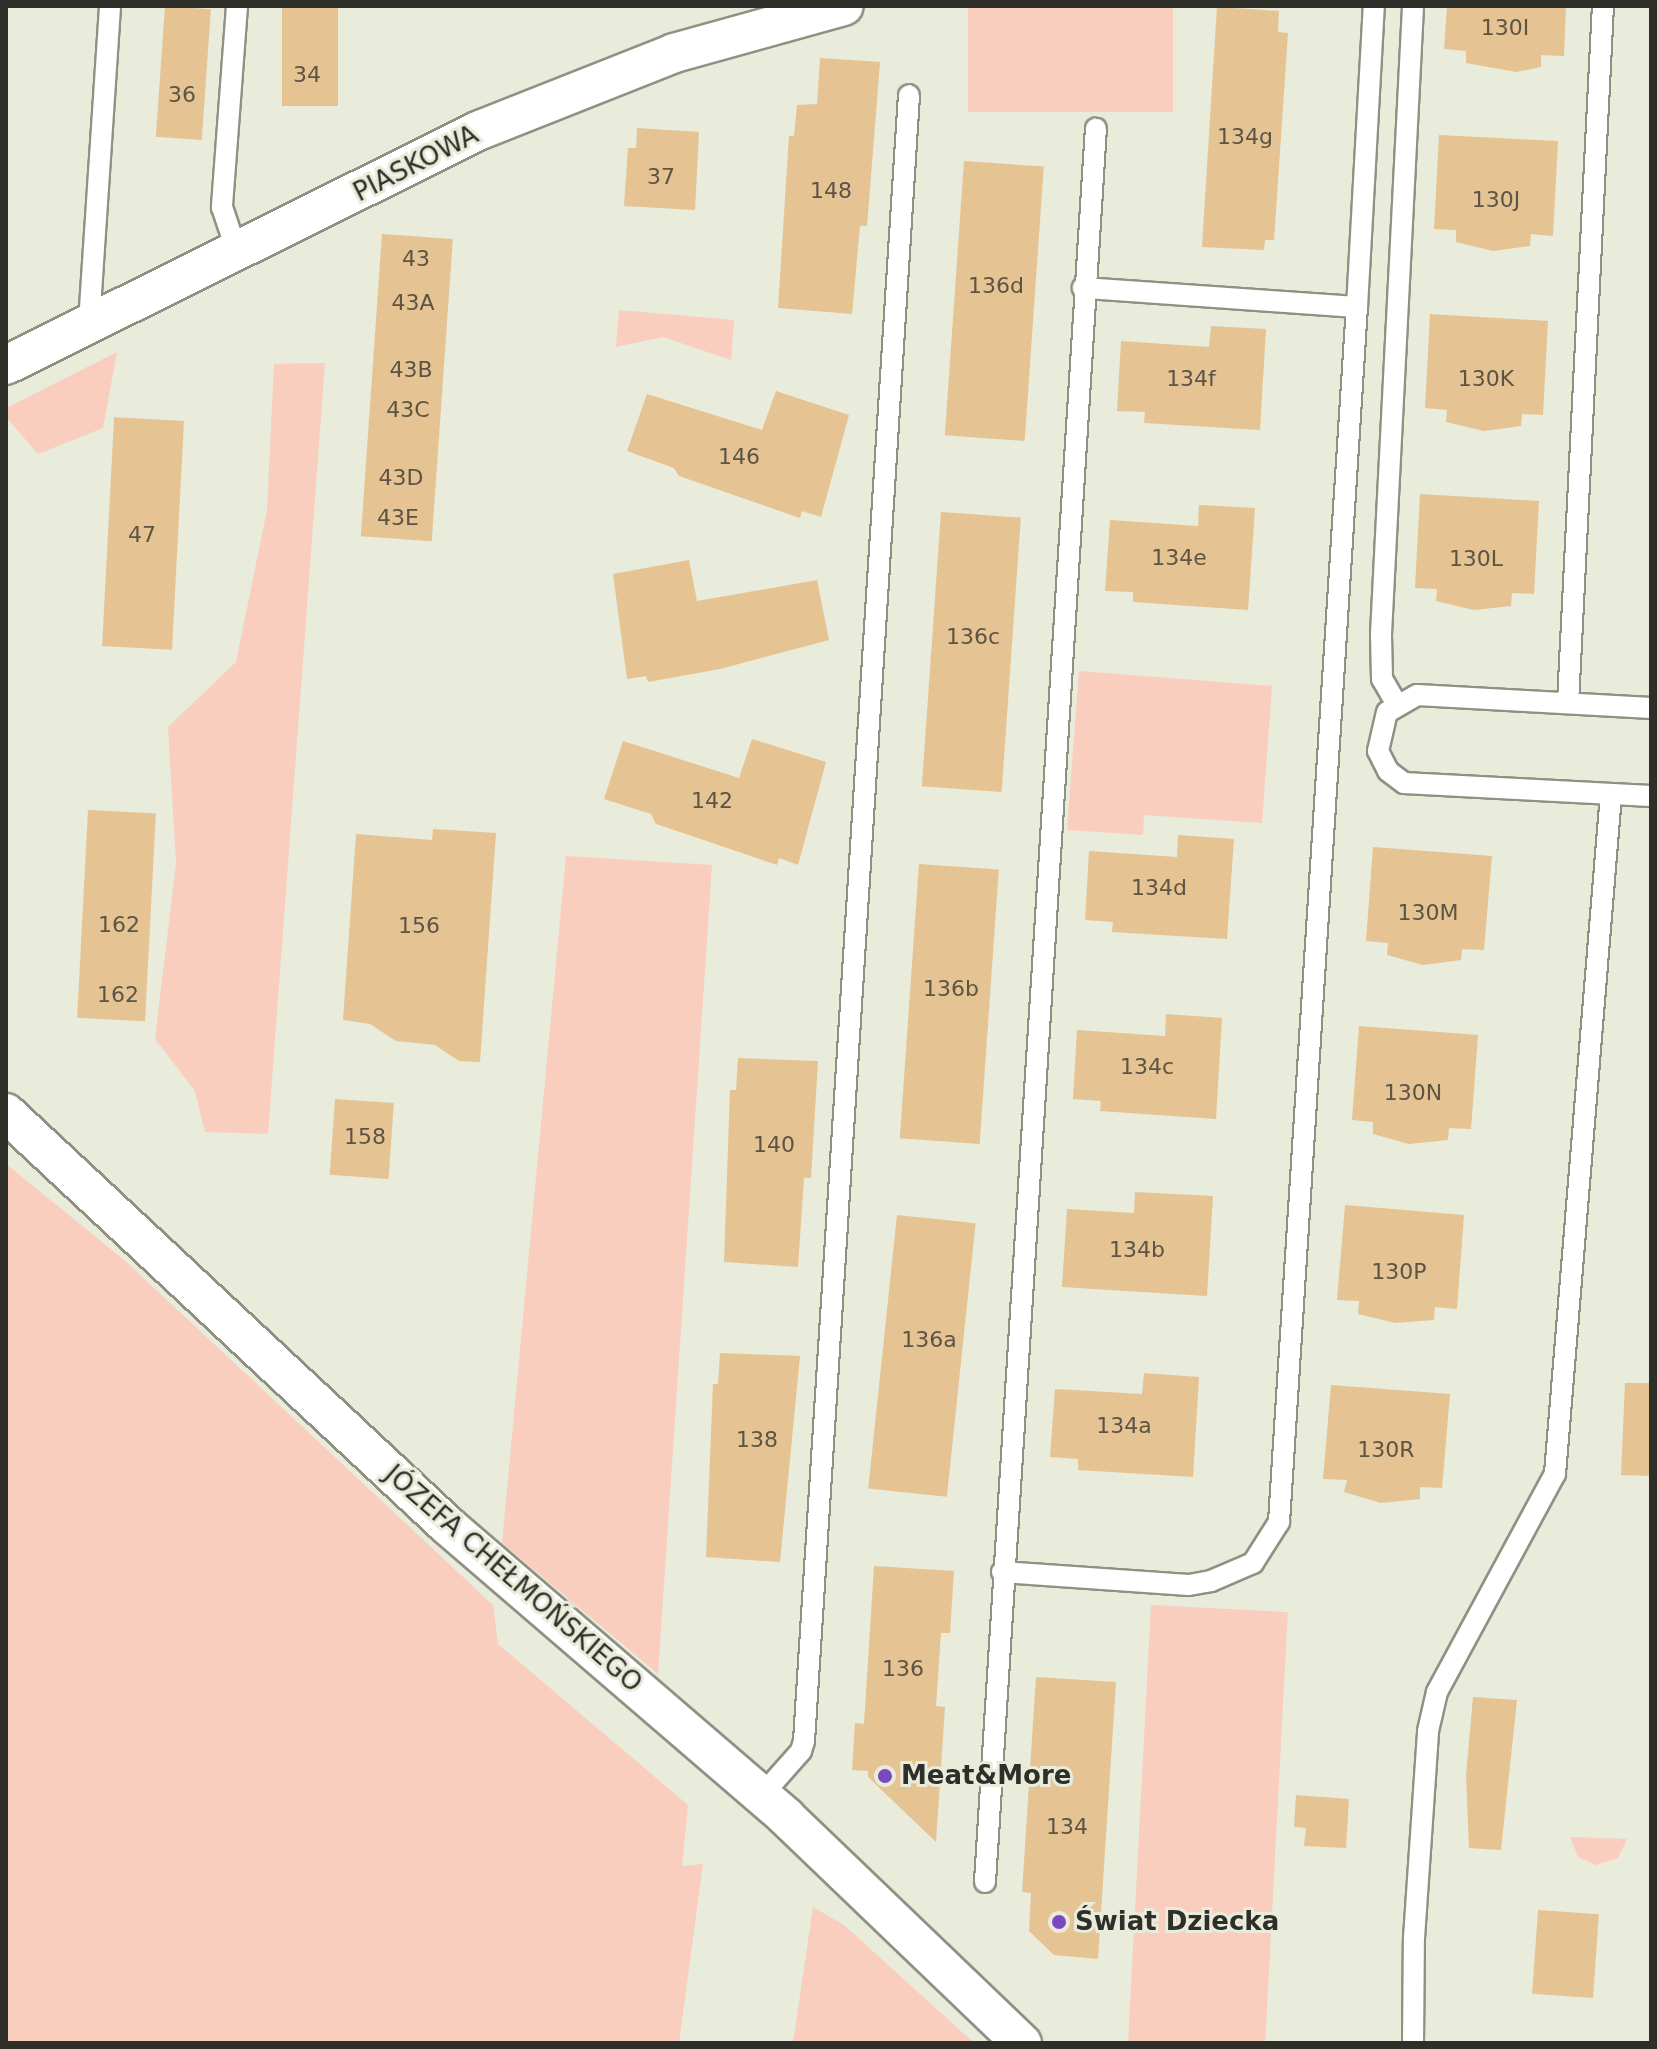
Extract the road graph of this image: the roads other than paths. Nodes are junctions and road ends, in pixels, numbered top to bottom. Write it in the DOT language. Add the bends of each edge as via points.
graph roads {
  1 [pos="110,6"];
  2 [pos="237,6"];
  3 [pos="844,6"];
  4 [pos="1374,6"];
  5 [pos="1413,6"];
  6 [pos="1603,6"];
  7 [pos="909,95"];
  8 [pos="1096,129"];
  9 [pos="238,255"];
  10 [pos="1083,288"];
  11 [pos="1357,307"];
  12 [pos="89,323"];
  13 [pos="6,365"];
  14 [pos="1396,703"];
  15 [pos="1568,703"];
  16 [pos="1651,708"];
  17 [pos="1611,794"];
  18 [pos="1651,796"];
  19 [pos="6,1113"];
  20 [pos="1002,1572"];
  21 [pos="762,1795"];
  22 [pos="985,1882"];
  23 [pos="1022,2043"];
  24 [pos="1413,2043"];
  1 -- 12 [label="lane"];
  2 -- 9 [label="lane" via="222,207"];
  3 -- 9 [label="street, PIASKOWA" via="606,77 480,130"];
  4 -- 11 [label="lane"];
  5 -- 14 [label="lane" via="1381,634 1382,679"];
  6 -- 15 [label="lane"];
  7 -- 21 [label="lane" via="804,1741"];
  8 -- 10 [label="lane"];
  9 -- 12 [label="street, PIASKOWA"];
  10 -- 11 [label="lane"];
  10 -- 20 [label="lane"];
  11 -- 20 [label="lane" via="1279,1522 1253,1563 1189,1585"];
  12 -- 13 [label="street, PIASKOWA"];
  14 -- 15 [label="lane" via="1417,695"];
  14 -- 17 [label="lane" via="1380,724 1378,751 1388,771 1404,783"];
  15 -- 16 [label="lane"];
  17 -- 18 [label="lane"];
  17 -- 24 [label="lane" via="1555,1474 1437,1692 1428,1731 1414,1938"];
  19 -- 21 [label="street, JÓZEFA CHEŁMOŃSKIEGO" via="447,1525"];
  20 -- 22 [label="lane"];
  21 -- 23 [label="street, JÓZEFA CHEŁMOŃSKIEGO"];
}
